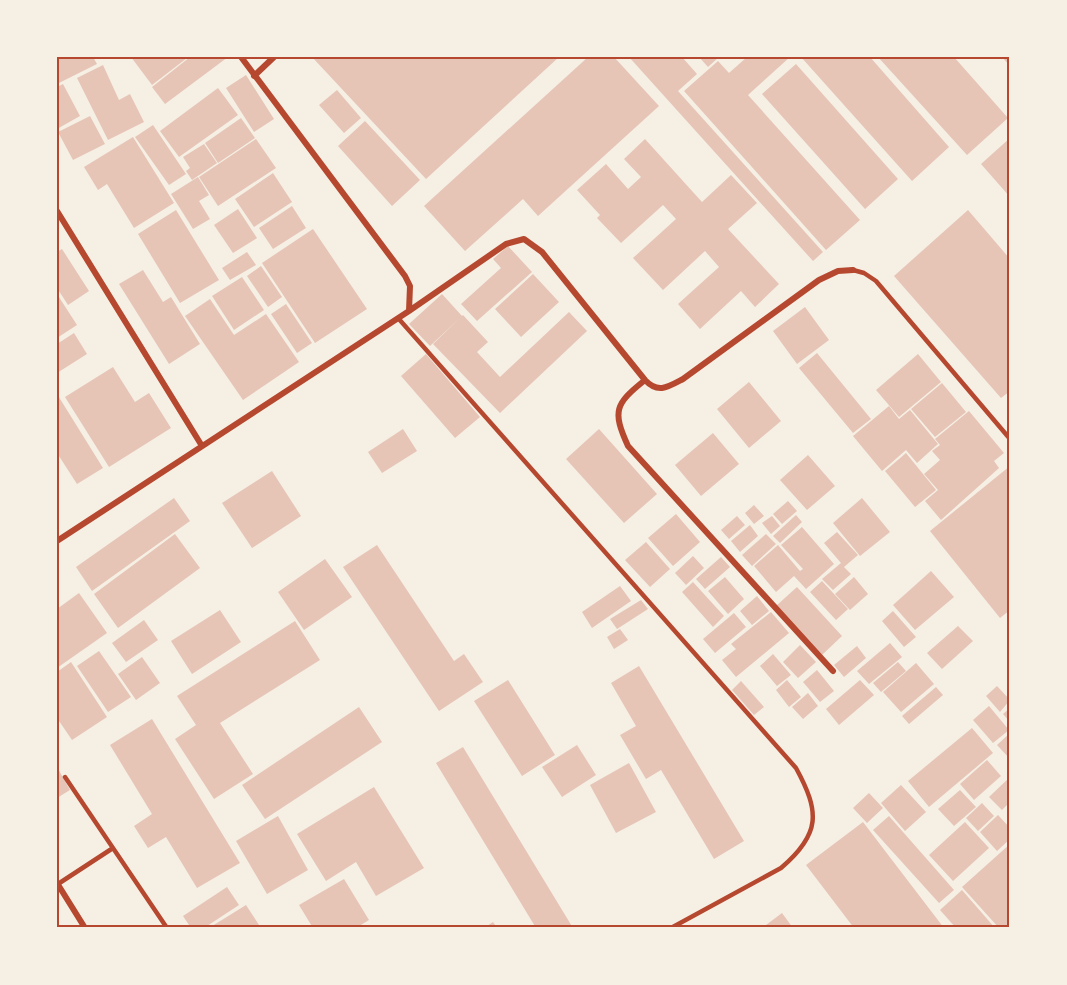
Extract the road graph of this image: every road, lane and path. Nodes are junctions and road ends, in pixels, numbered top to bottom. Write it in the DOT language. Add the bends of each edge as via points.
graph roads {
  1 [pos="241,57"];
  2 [pos="274,57"];
  3 [pos="254,76"];
  4 [pos="57,211"];
  5 [pos="853,270"];
  6 [pos="409,311"];
  7 [pos="398,318"];
  8 [pos="645,380"];
  9 [pos="1010,439"];
  10 [pos="202,446"];
  11 [pos="57,541"];
  12 [pos="833,671"];
  13 [pos="65,777"];
  14 [pos="113,848"];
  15 [pos="57,884"];
  16 [pos="85,928"];
  17 [pos="167,928"];
  18 [pos="671,928"];
  1 -- 3 [label="street"];
  2 -- 3 [label="street"];
  3 -- 6 [label="street" via="405,276 410,286"];
  4 -- 10 [label="street"];
  5 -- 8 [label="street" via="838,271 819,280 683,379 660,389"];
  5 -- 9 [label="lane" via="876,281"];
  6 -- 7 [label="street"];
  6 -- 8 [label="street" via="506,244 524,239 542,252"];
  7 -- 10 [label="street"];
  7 -- 18 [label="lane" via="796,768 810,794 812,829 793,858"];
  8 -- 12 [label="street" via="624,397 619,407 617,423 628,446"];
  10 -- 11 [label="street"];
  13 -- 14 [label="lane"];
  14 -- 15 [label="lane"];
  14 -- 17 [label="lane"];
  15 -- 16 [label="street"];
}
